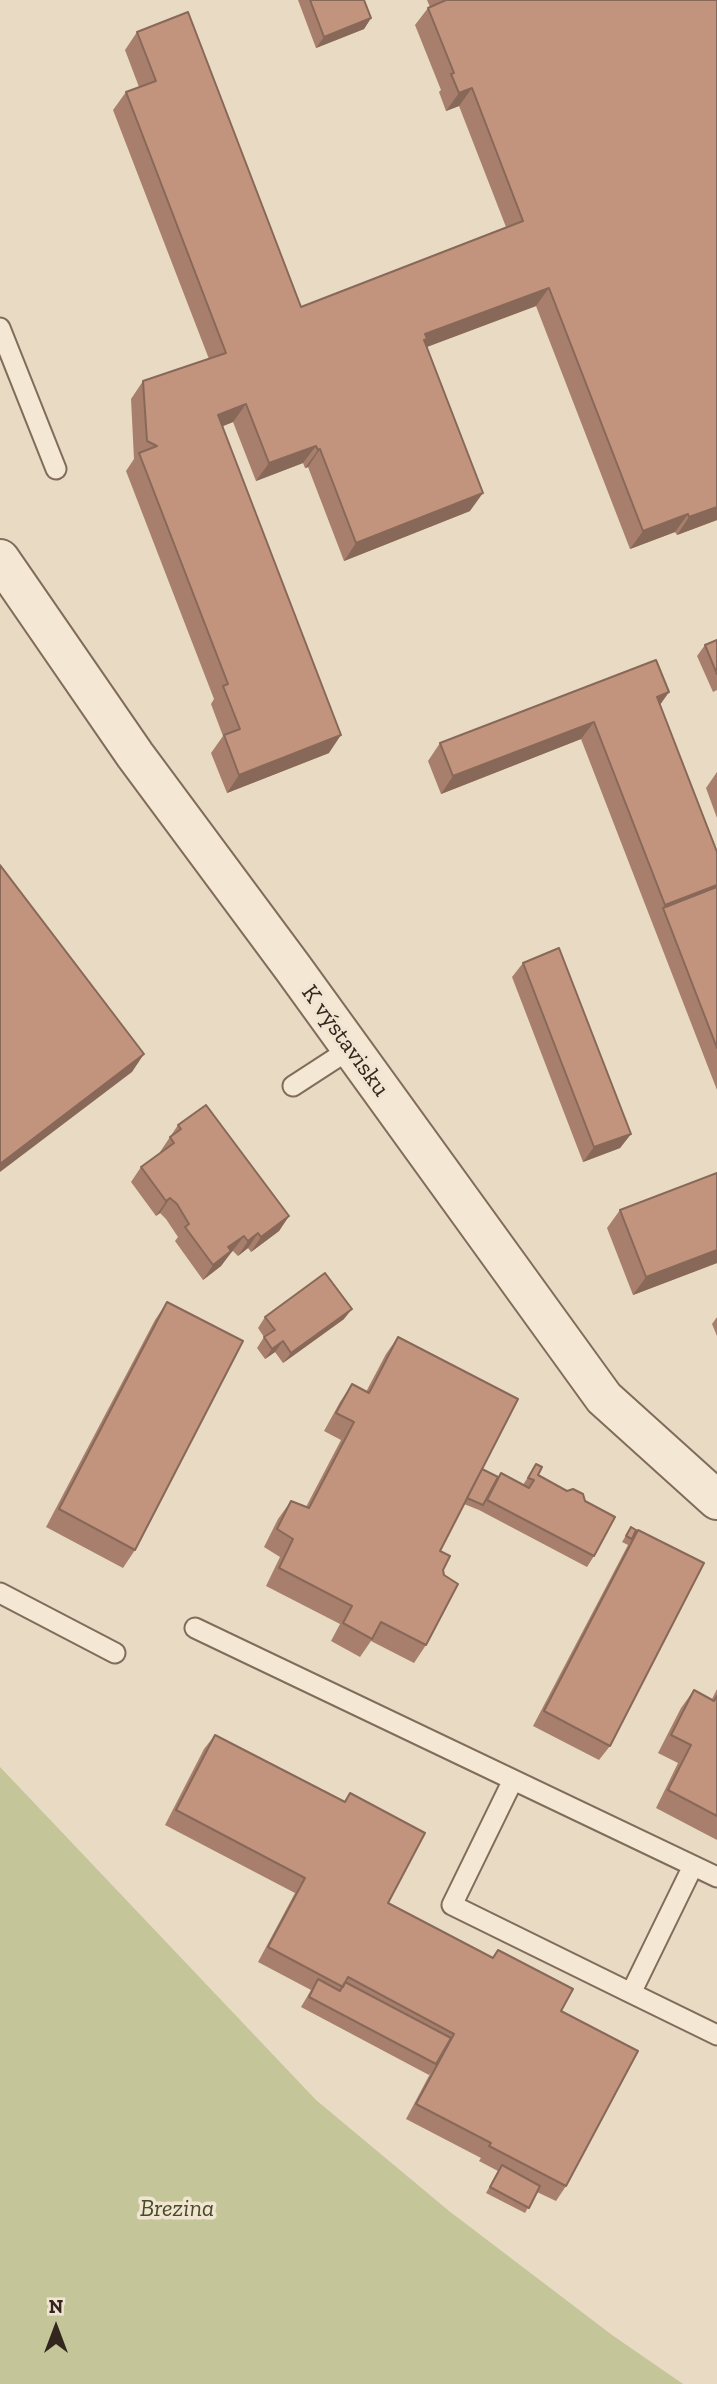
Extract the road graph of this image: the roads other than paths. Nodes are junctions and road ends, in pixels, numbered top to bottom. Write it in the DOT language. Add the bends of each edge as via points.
graph roads {
  1 [pos="0,328"];
  2 [pos="57,470"];
  3 [pos="0,559"];
  4 [pos="350,1049"];
  5 [pos="293,1086"];
  6 [pos="717,1500"];
  7 [pos="0,1593"];
  8 [pos="195,1628"];
  9 [pos="115,1653"];
  10 [pos="513,1780"];
  11 [pos="693,1866"];
  12 [pos="717,1877"];
  13 [pos="631,1993"];
  14 [pos="717,2035"];
  1 -- 2 [label="lane"];
  3 -- 4 [label="street, K výstavisku" via="135,755"];
  4 -- 5 [label="lane"];
  4 -- 6 [label="street, K výstavisku" via="604,1398"];
  7 -- 9 [label="lane"];
  8 -- 10 [label="lane"];
  10 -- 11 [label="lane"];
  10 -- 13 [label="lane" via="452,1905"];
  11 -- 12 [label="lane"];
  11 -- 13 [label="lane"];
  13 -- 14 [label="lane"];
}
